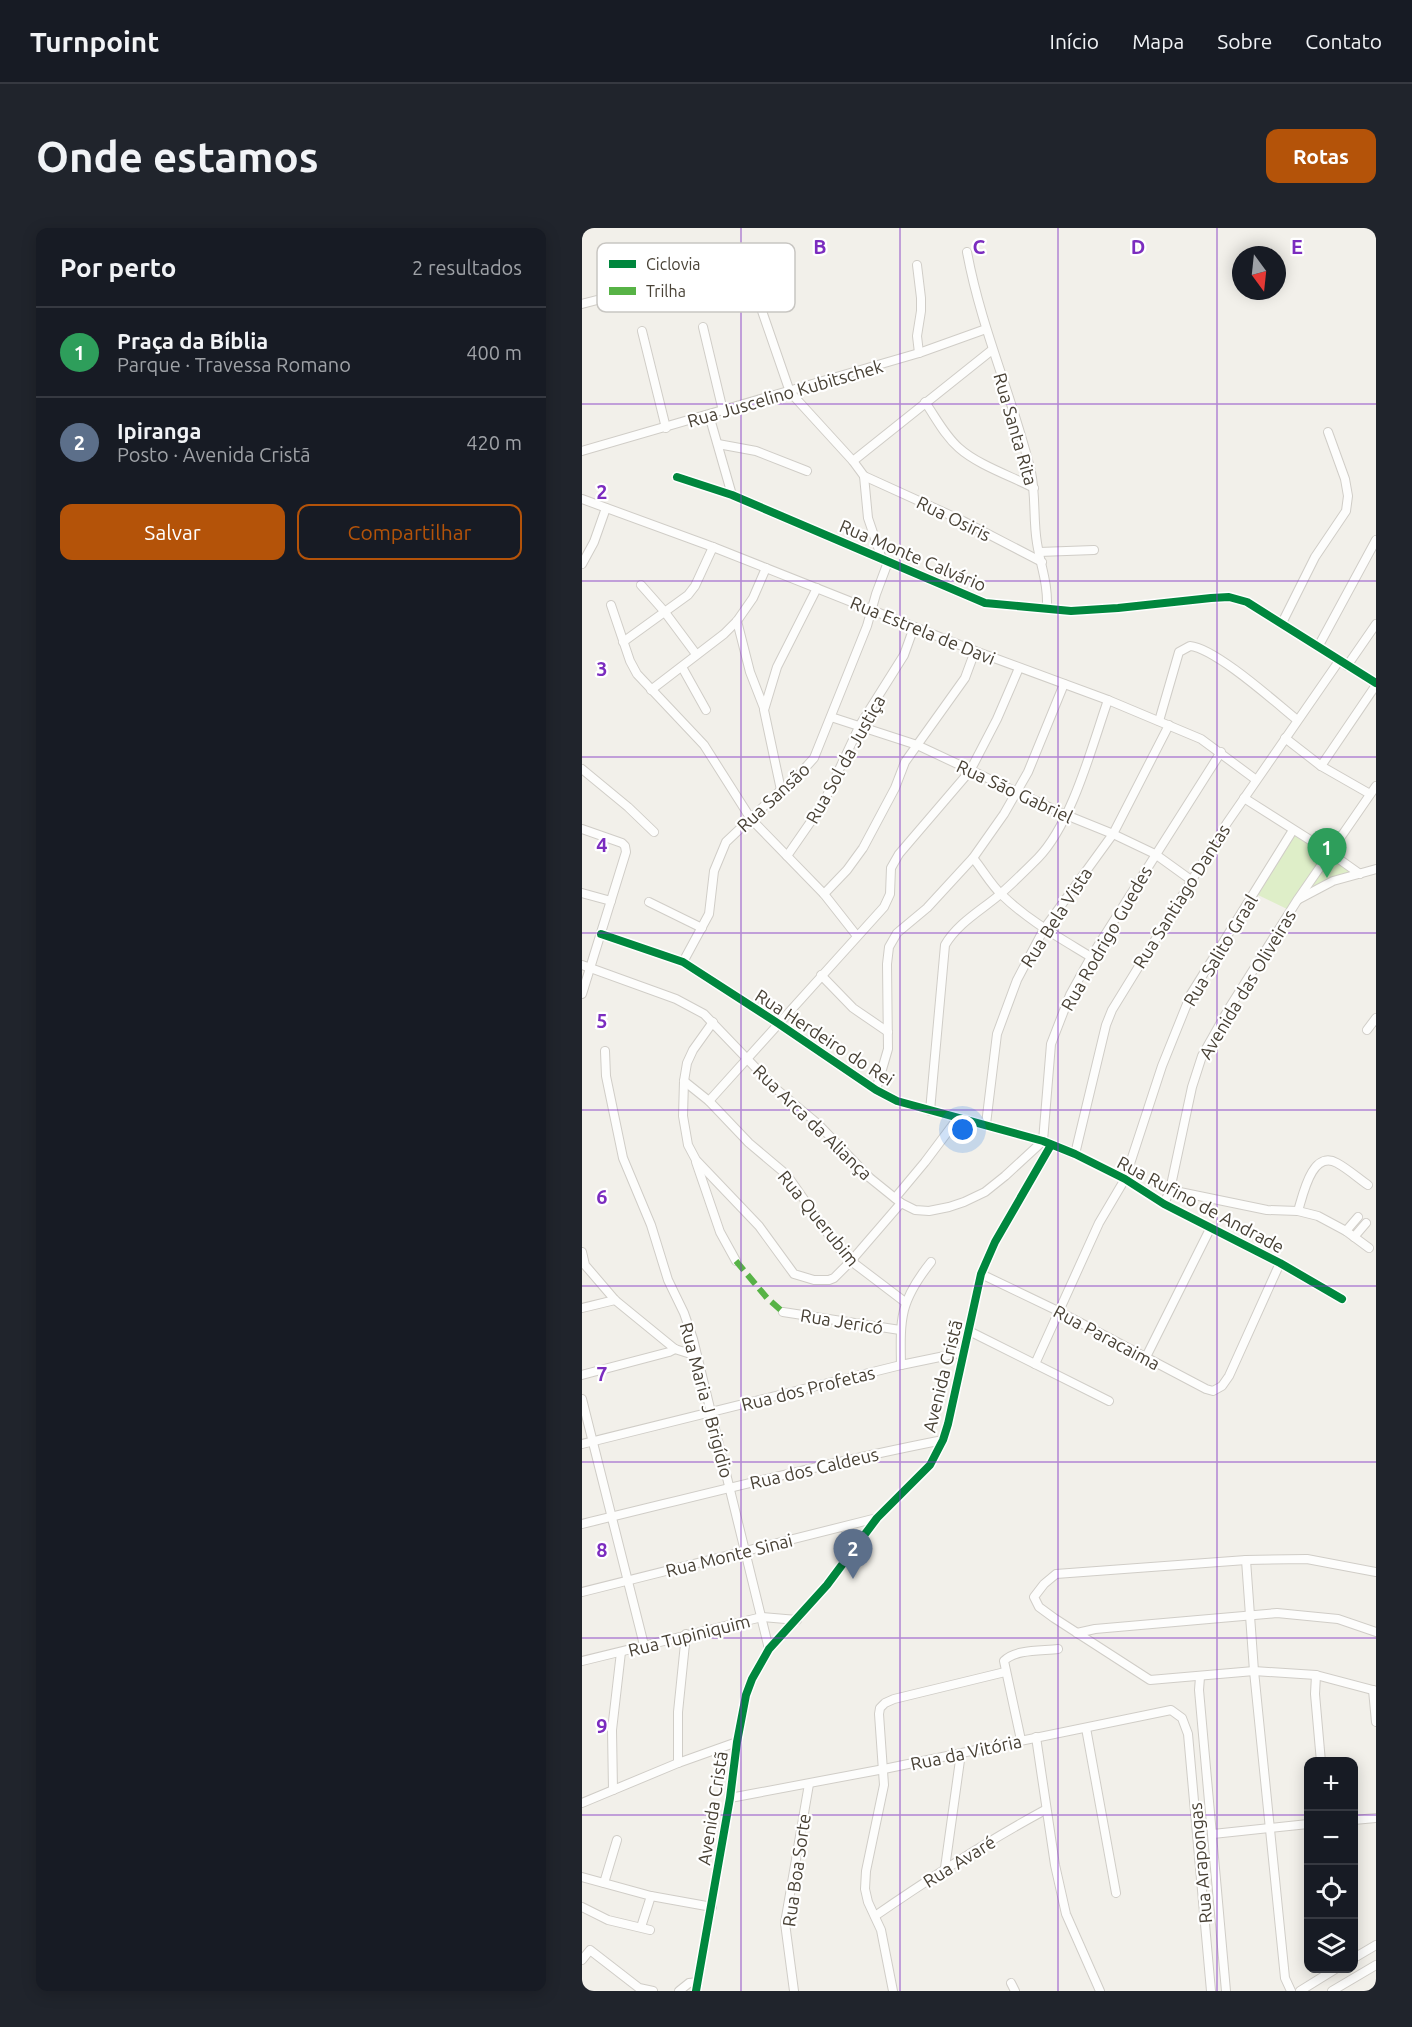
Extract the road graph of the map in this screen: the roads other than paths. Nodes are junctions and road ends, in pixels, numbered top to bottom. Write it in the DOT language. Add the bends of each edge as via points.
graph roads {
  1 [pos="968,252"];
  2 [pos="917,265"];
  3 [pos="597,300"];
  4 [pos="582,304"];
  5 [pos="762,312"];
  6 [pos="703,327"];
  7 [pos="986,329"];
  8 [pos="642,331"];
  9 [pos="992,350"];
  10 [pos="919,353"];
  11 [pos="790,392"];
  12 [pos="926,402"];
  13 [pos="723,411"];
  14 [pos="710,415"];
  15 [pos="666,428"];
  16 [pos="1328,432"];
  17 [pos="718,444"];
  18 [pos="582,451"];
  19 [pos="853,461"];
  20 [pos="807,471"];
  21 [pos="864,476"];
  22 [pos="677,477"];
  23 [pos="1034,488"];
  24 [pos="732,495"];
  25 [pos="582,499"];
  26 [pos="606,508"];
  27 [pos="1376,540"];
  28 [pos="713,547"];
  29 [pos="1094,550"];
  30 [pos="1039,552"];
  31 [pos="885,560"];
  32 [pos="1042,562"];
  33 [pos="582,564"];
  34 [pos="766,568"];
  35 [pos="641,585"];
  36 [pos="817,588"];
  37 [pos="610,605"];
  38 [pos="1047,609"];
  39 [pos="872,610"];
  40 [pos="664,612"];
  41 [pos="737,621"];
  42 [pos="1282,623"];
  43 [pos="1376,624"];
  44 [pos="914,627"];
  45 [pos="623,642"];
  46 [pos="1318,647"];
  47 [pos="975,651"];
  48 [pos="696,654"];
  49 [pos="1339,661"];
  50 [pos="1347,666"];
  51 [pos="682,667"];
  52 [pos="1019,668"];
  53 [pos="1064,684"];
  54 [pos="1376,684"];
  55 [pos="651,690"];
  56 [pos="1108,700"];
  57 [pos="706,710"];
  58 [pos="764,710"];
  59 [pos="831,717"];
  60 [pos="1296,720"];
  61 [pos="1159,721"];
  62 [pos="860,725"];
  63 [pos="1169,725"];
  64 [pos="1285,738"];
  65 [pos="917,745"];
  66 [pos="1221,753"];
  67 [pos="1321,766"];
  68 [pos="582,769"];
  69 [pos="970,771"];
  70 [pos="1255,779"];
  71 [pos="1376,786"];
  72 [pos="781,790"];
  73 [pos="1018,792"];
  74 [pos="1370,794"];
  75 [pos="1244,798"];
  76 [pos="1066,816"];
  77 [pos="752,819"];
  78 [pos="582,829"];
  79 [pos="1293,830"];
  80 [pos="654,832"];
  81 [pos="1113,834"];
  82 [pos="1329,852"];
  83 [pos="1155,855"];
  84 [pos="787,856"];
  85 [pos="973,858"];
  86 [pos="1376,869"];
  87 [pos="1360,874"];
  88 [pos="1191,880"];
  89 [pos="582,893"];
  90 [pos="824,894"];
  91 [pos="1000,894"];
  92 [pos="1298,899"];
  93 [pos="611,901"];
  94 [pos="649,902"];
  95 [pos="702,928"];
  96 [pos="1044,929"];
  97 [pos="601,934"];
  98 [pos="857,936"];
  99 [pos="1091,957"];
  100 [pos="682,962"];
  101 [pos="586,966"];
  102 [pos="821,975"];
  103 [pos="582,994"];
  104 [pos="1376,1018"];
  105 [pos="713,1022"];
  106 [pos="779,1024"];
  107 [pos="1367,1030"];
  108 [pos="888,1032"];
  109 [pos="605,1051"];
  110 [pos="747,1058"];
  111 [pos="684,1081"];
  112 [pos="876,1090"];
  113 [pos="709,1101"];
  114 [pos="930,1111"];
  115 [pos="958,1118"];
  116 [pos="986,1124"];
  117 [pos="1043,1141"];
  118 [pos="1051,1145"];
  119 [pos="1075,1154"];
  120 [pos="696,1160"];
  121 [pos="1125,1179"];
  122 [pos="1368,1185"];
  123 [pos="1170,1190"];
  124 [pos="898,1201"];
  125 [pos="1164,1204"];
  126 [pos="1298,1210"];
  127 [pos="1358,1217"];
  128 [pos="1366,1223"];
  129 [pos="1211,1227"];
  130 [pos="1346,1231"];
  131 [pos="1354,1238"];
  132 [pos="1369,1248"];
  133 [pos="582,1252"];
  134 [pos="736,1260"];
  135 [pos="851,1262"];
  136 [pos="931,1262"];
  137 [pos="1281,1263"];
  138 [pos="584,1265"];
  139 [pos="981,1274"];
  140 [pos="615,1299"];
  141 [pos="1342,1299"];
  142 [pos="905,1302"];
  143 [pos="582,1308"];
  144 [pos="1058,1311"];
  145 [pos="783,1312"];
  146 [pos="900,1330"];
  147 [pos="969,1331"];
  148 [pos="675,1348"];
  149 [pos="964,1352"];
  150 [pos="696,1356"];
  151 [pos="1146,1357"];
  152 [pos="1035,1364"];
  153 [pos="901,1365"];
  154 [pos="582,1375"];
  155 [pos="582,1399"];
  156 [pos="1109,1401"];
  157 [pos="712,1412"];
  158 [pos="943,1440"];
  159 [pos="592,1442"];
  160 [pos="582,1444"];
  161 [pos="730,1487"];
  162 [pos="613,1517"];
  163 [pos="877,1518"];
  164 [pos="582,1524"];
  165 [pos="745,1552"];
  166 [pos="1246,1560"];
  167 [pos="1376,1572"];
  168 [pos="628,1581"];
  169 [pos="582,1592"];
  170 [pos="1250,1614"];
  171 [pos="762,1617"];
  172 [pos="797,1620"];
  173 [pos="1376,1632"];
  174 [pos="1077,1633"];
  175 [pos="686,1634"];
  176 [pos="644,1645"];
  177 [pos="769,1649"];
  178 [pos="1058,1649"];
  179 [pos="621,1652"];
  180 [pos="582,1660"];
  181 [pos="1254,1671"];
  182 [pos="1005,1672"];
  183 [pos="1316,1675"];
  184 [pos="1200,1677"];
  185 [pos="1374,1691"];
  186 [pos="1376,1722"];
  187 [pos="1086,1728"];
  188 [pos="1188,1734"];
  189 [pos="1036,1737"];
  190 [pos="1020,1740"];
  191 [pos="737,1742"];
  192 [pos="961,1753"];
  193 [pos="1321,1757"];
  194 [pos="678,1763"];
  195 [pos="884,1769"];
  196 [pos="809,1784"];
  197 [pos="613,1790"];
  198 [pos="730,1798"];
  199 [pos="582,1803"];
  200 [pos="1045,1810"];
  201 [pos="1376,1818"];
  202 [pos="1358,1820"];
  203 [pos="1304,1824"];
  204 [pos="1270,1828"];
  205 [pos="1213,1834"];
  206 [pos="617,1840"];
  207 [pos="945,1868"];
  208 [pos="584,1878"];
  209 [pos="604,1882"];
  210 [pos="1116,1893"];
  211 [pos="651,1896"];
  212 [pos="582,1907"];
  213 [pos="712,1907"];
  214 [pos="875,1916"];
  215 [pos="641,1927"];
  216 [pos="650,1930"];
  217 [pos="1376,1945"];
  218 [pos="1358,1955"];
  219 [pos="582,1960"];
  220 [pos="1376,1965"];
  221 [pos="1329,1973"];
  222 [pos="697,1987"];
  223 [pos="651,1990"];
  224 [pos="679,1991"];
  225 [pos="794,1991"];
  226 [pos="893,1991"];
  227 [pos="1100,1991"];
  228 [pos="1211,1991"];
  229 [pos="1226,1991"];
  230 [pos="1291,1991"];
  231 [pos="1300,1991"];
  232 [pos="1332,1991"];
  1 -- 7 [label="street, Rua Santa Rita"];
  2 -- 10 [label="street" via="921,282"];
  3 -- 4 [label="street"];
  5 -- 11 [label="street"];
  6 -- 13 [label="street"];
  7 -- 9 [label="street, Rua Santa Rita"];
  7 -- 10 [label="street, Rua Juscelino Kubitschek"];
  8 -- 15 [label="street"];
  9 -- 12 [label="street"];
  9 -- 23 [label="street, Rua Santa Rita"];
  10 -- 11 [label="street, Rua Juscelino Kubitschek"];
  11 -- 13 [label="street, Rua Juscelino Kubitschek"];
  11 -- 19 [label="street"];
  12 -- 19 [label="street"];
  12 -- 23 [label="street" via="960,449"];
  13 -- 14 [label="street, Rua Juscelino Kubitschek"];
  14 -- 15 [label="street, Rua Juscelino Kubitschek"];
  14 -- 17 [label="street"];
  15 -- 18 [label="street, Rua Juscelino Kubitschek"];
  16 -- 42 [label="street" via="1345,479 1346,511 1315,557"];
  17 -- 20 [label="street" via="756,451"];
  17 -- 24 [label="street"];
  19 -- 21 [label="street"];
  21 -- 31 [label="street" via="868,518"];
  21 -- 32 [label="street, Rua Osiris"];
  22 -- 24 [label="street, Rua Monte Calvário"];
  23 -- 30 [label="street, Rua Santa Rita"];
  24 -- 31 [label="street, Rua Monte Calvário"];
  25 -- 26 [label="street, Rua Estrela de Davi"];
  26 -- 28 [label="street, Rua Estrela de Davi"];
  26 -- 33 [label="street"];
  27 -- 46 [label="street"];
  28 -- 34 [label="street, Rua Estrela de Davi"];
  28 -- 40 [label="street" via="695,586"];
  29 -- 30 [label="street"];
  30 -- 32 [label="street, Rua Santa Rita"];
  31 -- 38 [label="street, Rua Monte Calvário" via="985,603"];
  31 -- 39 [label="street, Rua Sansão"];
  32 -- 38 [label="street, Rua Santa Rita"];
  34 -- 36 [label="street, Rua Estrela de Davi"];
  34 -- 41 [label="street"];
  35 -- 40 [label="street"];
  36 -- 39 [label="street, Rua Estrela de Davi"];
  36 -- 58 [label="street" via="777,667"];
  37 -- 45 [label="street"];
  38 -- 42 [label="street, Rua Monte Calvário" via="1102,609 1229,597 1247,602"];
  39 -- 44 [label="street, Rua Estrela de Davi"];
  39 -- 59 [label="street, Rua Sansão"];
  40 -- 45 [label="street"];
  40 -- 48 [label="street"];
  41 -- 48 [label="street"];
  41 -- 58 [label="street"];
  42 -- 46 [label="street, Rua Monte Calvário"];
  43 -- 50 [label="street"];
  44 -- 47 [label="street, Rua Estrela de Davi"];
  44 -- 62 [label="street, Rua Sol da Justiça" via="896,671"];
  45 -- 55 [label="street" via="637,674"];
  46 -- 49 [label="street, Rua Monte Calvário"];
  47 -- 52 [label="street, Rua Estrela de Davi"];
  47 -- 65 [label="street" via="965,678"];
  48 -- 51 [label="street"];
  49 -- 50 [label="street, Rua Monte Calvário"];
  49 -- 60 [label="street, Rua Santiago Dantas"];
  50 -- 54 [label="street, Rua Monte Calvário"];
  51 -- 55 [label="street"];
  51 -- 57 [label="street"];
  52 -- 53 [label="street, Rua Estrela de Davi"];
  52 -- 69 [label="street"];
  53 -- 56 [label="street, Rua Estrela de Davi"];
  53 -- 73 [label="street"];
  54 -- 67 [label="street"];
  55 -- 77 [label="street" via="704,745"];
  56 -- 61 [label="street, Rua Estrela de Davi"];
  56 -- 76 [label="street"];
  58 -- 72 [label="street"];
  59 -- 62 [label="street, Rua São Gabriel"];
  59 -- 72 [label="street, Rua Sansão" via="814,758"];
  60 -- 61 [label="street" via="1250,680 1206,651 1190,646 1179,652"];
  60 -- 64 [label="street, Rua Santiago Dantas"];
  61 -- 63 [label="street, Rua Estrela de Davi"];
  62 -- 65 [label="street, Rua São Gabriel"];
  62 -- 84 [label="street, Rua Sol da Justiça" via="823,804"];
  63 -- 66 [label="street, Rua Estrela de Davi"];
  63 -- 81 [label="street, Rua Bela Vista"];
  64 -- 67 [label="street"];
  64 -- 70 [label="street, Rua Santiago Dantas"];
  65 -- 69 [label="street, Rua São Gabriel"];
  65 -- 90 [label="street" via="863,848"];
  66 -- 70 [label="street, Rua Estrela de Davi"];
  66 -- 83 [label="street, Rua Rodrigo Guedes"];
  67 -- 74 [label="street"];
  68 -- 80 [label="street"];
  69 -- 73 [label="street, Rua São Gabriel"];
  69 -- 98 [label="street" via="899,854 891,868 885,907"];
  70 -- 75 [label="street, Rua Santiago Dantas"];
  71 -- 74 [label="street, Avenida das Oliveiras"];
  72 -- 77 [label="street, Rua Sansão"];
  73 -- 76 [label="street, Rua São Gabriel"];
  73 -- 85 [label="street"];
  74 -- 82 [label="street, Avenida das Oliveiras"];
  75 -- 79 [label="street"];
  75 -- 88 [label="street, Rua Santiago Dantas"];
  76 -- 81 [label="street, Rua São Gabriel"];
  76 -- 91 [label="street" via="1039,857"];
  77 -- 84 [label="street"];
  77 -- 95 [label="street, Rua Sansão" via="726,842 720,853 709,914"];
  78 -- 93 [label="street" via="625,846 625,859"];
  79 -- 82 [label="street"];
  79 -- 121 [label="street, Rua Salito Graal" via="1191,994 1162,1066"];
  81 -- 83 [label="street, Rua São Gabriel"];
  81 -- 96 [label="street, Rua Bela Vista"];
  82 -- 87 [label="street"];
  82 -- 92 [label="street, Avenida das Oliveiras"];
  83 -- 88 [label="street, Rua São Gabriel"];
  83 -- 99 [label="street, Rua Rodrigo Guedes"];
  84 -- 90 [label="street"];
  85 -- 91 [label="street"];
  85 -- 108 [label="street" via="927,908 897,933 889,947"];
  86 -- 87 [label="street"];
  87 -- 92 [label="street" via="1333,881"];
  88 -- 119 [label="street, Rua Santiago Dantas" via="1112,1010"];
  89 -- 93 [label="street"];
  90 -- 98 [label="street"];
  91 -- 96 [label="street"];
  91 -- 114 [label="street" via="951,935 945,945"];
  92 -- 123 [label="street, Avenida das Oliveiras" via="1202,1056 1191,1087"];
  93 -- 97 [label="street"];
  94 -- 95 [label="street"];
  95 -- 100 [label="street, Rua Sansão"];
  96 -- 99 [label="street"];
  96 -- 116 [label="street, Rua Bela Vista" via="1017,980 997,1034"];
  97 -- 100 [label="street, Rua Herdeiro do Rei"];
  97 -- 101 [label="street"];
  98 -- 102 [label="street"];
  99 -- 117 [label="street, Rua Rodrigo Guedes" via="1066,1003 1051,1044"];
  100 -- 106 [label="street, Rua Herdeiro do Rei"];
  101 -- 103 [label="street"];
  101 -- 105 [label="street, Rua Arca da Aliança" via="676,999"];
  102 -- 106 [label="street"];
  102 -- 108 [label="street" via="853,1008"];
  104 -- 107 [label="street"];
  105 -- 110 [label="street, Rua Arca da Aliança"];
  105 -- 111 [label="street" via="693,1050"];
  106 -- 110 [label="street"];
  106 -- 112 [label="street, Rua Herdeiro do Rei"];
  108 -- 112 [label="street" via="885,1064"];
  109 -- 150 [label="street, Rua Maria J Brigídio" via="606,1076 623,1158 684,1313"];
  110 -- 113 [label="street"];
  110 -- 124 [label="street, Rua Arca da Aliança"];
  111 -- 113 [label="street, Rua Querubim"];
  111 -- 120 [label="street" via="684,1129"];
  112 -- 114 [label="street, Rua Herdeiro do Rei"];
  113 -- 135 [label="street, Rua Querubim" via="787,1175"];
  114 -- 115 [label="street, Rua Herdeiro do Rei"];
  115 -- 116 [label="street, Rua Herdeiro do Rei"];
  115 -- 124 [label="street"];
  116 -- 117 [label="street, Rua Herdeiro do Rei"];
  117 -- 118 [label="street, Rua Rufino de Andrade"];
  117 -- 124 [label="street, Rua Arca da Aliança" via="985,1192 964,1202 929,1211 915,1210"];
  118 -- 119 [label="street, Rua Rufino de Andrade"];
  118 -- 139 [label="street, Avenida Cristã"];
  119 -- 121 [label="street, Rua Rufino de Andrade"];
  120 -- 134 [label="street" via="720,1233"];
  120 -- 135 [label="street" via="759,1226 794,1274 829,1280"];
  121 -- 125 [label="street, Rua Rufino de Andrade"];
  121 -- 144 [label="street, Rua Salito Graal" via="1099,1223"];
  122 -- 126 [label="street" via="1333,1161 1323,1161 1309,1176"];
  123 -- 125 [label="street, Avenida das Oliveiras"];
  123 -- 126 [label="street" via="1268,1210"];
  124 -- 135 [label="street"];
  125 -- 129 [label="street, Rua Rufino de Andrade"];
  126 -- 130 [label="street"];
  127 -- 130 [label="street"];
  128 -- 131 [label="street"];
  129 -- 137 [label="street, Rua Rufino de Andrade"];
  129 -- 151 [label="street"];
  130 -- 131 [label="street"];
  131 -- 132 [label="street"];
  133 -- 138 [label="street"];
  135 -- 142 [label="street, Rua Querubim"];
  136 -- 142 [label="street"];
  137 -- 141 [label="street, Rua Rufino de Andrade"];
  137 -- 151 [label="street, Rua Paracaima" via="1222,1386 1213,1391 1206,1389"];
  138 -- 140 [label="street"];
  139 -- 144 [label="street, Rua Paracaima"];
  139 -- 147 [label="street, Avenida Cristã"];
  140 -- 143 [label="street"];
  140 -- 148 [label="street"];
  142 -- 146 [label="street"];
  144 -- 151 [label="street, Rua Paracaima"];
  144 -- 152 [label="street, Rua Salito Graal"];
  145 -- 146 [label="street, Rua Jericó"];
  146 -- 153 [label="street"];
  147 -- 149 [label="street, Avenida Cristã"];
  147 -- 152 [label="street"];
  148 -- 150 [label="street"];
  148 -- 154 [label="street"];
  149 -- 153 [label="street, Rua dos Profetas"];
  149 -- 158 [label="street, Avenida Cristã"];
  150 -- 157 [label="street, Rua Maria J Brigídio"];
  152 -- 156 [label="street"];
  153 -- 157 [label="street, Rua dos Profetas"];
  155 -- 159 [label="street"];
  157 -- 159 [label="street, Rua dos Profetas"];
  157 -- 161 [label="street, Rua Maria J Brigídio"];
  158 -- 161 [label="street, Rua dos Caldeus"];
  158 -- 163 [label="street, Avenida Cristã" via="930,1465"];
  159 -- 160 [label="street, Rua dos Profetas"];
  159 -- 162 [label="street"];
  161 -- 162 [label="street, Rua dos Caldeus"];
  161 -- 165 [label="street, Rua Maria J Brigídio"];
  162 -- 164 [label="street, Rua dos Caldeus"];
  162 -- 168 [label="street"];
  163 -- 165 [label="street, Rua Monte Sinai"];
  163 -- 172 [label="street, Avenida Cristã"];
  165 -- 168 [label="street, Rua Monte Sinai"];
  165 -- 171 [label="street, Rua Maria J Brigídio"];
  166 -- 167 [label="street" via="1307,1559"];
  166 -- 170 [label="street"];
  166 -- 174 [label="street" via="1056,1574 1034,1597 1039,1607"];
  168 -- 169 [label="street, Rua Monte Sinai"];
  168 -- 176 [label="street"];
  170 -- 173 [label="street" via="1338,1619"];
  170 -- 174 [label="street"];
  170 -- 181 [label="street"];
  171 -- 172 [label="street, Rua Tupiniquim"];
  171 -- 175 [label="street, Rua Tupiniquim"];
  171 -- 177 [label="street, Rua Maria J Brigídio"];
  172 -- 177 [label="street, Avenida Cristã"];
  174 -- 184 [label="street" via="1150,1680"];
  175 -- 176 [label="street, Rua Tupiniquim"];
  175 -- 194 [label="street" via="678,1712"];
  176 -- 179 [label="street, Rua Tupiniquim"];
  177 -- 191 [label="street, Avenida Cristã" via="746,1695"];
  178 -- 182 [label="street" via="1010,1656 1004,1661"];
  179 -- 180 [label="street, Rua Tupiniquim"];
  179 -- 197 [label="street" via="612,1730"];
  181 -- 183 [label="street"];
  181 -- 184 [label="street"];
  181 -- 204 [label="street"];
  182 -- 190 [label="street"];
  182 -- 195 [label="street" via="885,1703 879,1714"];
  183 -- 185 [label="street"];
  183 -- 193 [label="street"];
  184 -- 205 [label="street"];
  185 -- 186 [label="street"];
  187 -- 188 [label="street, Rua da Vitória" via="1171,1710 1182,1718"];
  187 -- 189 [label="street, Rua da Vitória"];
  187 -- 210 [label="street"];
  188 -- 228 [label="street, Rua Arapongas"];
  189 -- 190 [label="street, Rua da Vitória"];
  189 -- 200 [label="street"];
  190 -- 192 [label="street, Rua da Vitória"];
  191 -- 194 [label="street"];
  191 -- 198 [label="street, Avenida Cristã"];
  192 -- 195 [label="street, Rua da Vitória"];
  192 -- 207 [label="street"];
  194 -- 197 [label="street"];
  195 -- 196 [label="street, Rua da Vitória"];
  195 -- 214 [label="street" via="883,1793 866,1871 865,1889"];
  196 -- 198 [label="street, Rua da Vitória"];
  196 -- 225 [label="street, Rua Boa Sorte" via="785,1923"];
  197 -- 199 [label="street"];
  198 -- 213 [label="street, Avenida Cristã"];
  200 -- 207 [label="street, Rua Avaré"];
  200 -- 227 [label="street" via="1066,1914"];
  201 -- 202 [label="street"];
  203 -- 204 [label="street"];
  204 -- 205 [label="street"];
  204 -- 230 [label="street" via="1285,1978"];
  205 -- 229 [label="street"];
  206 -- 209 [label="street"];
  207 -- 214 [label="street, Rua Avaré"];
  208 -- 209 [label="street"];
  209 -- 211 [label="street"];
  211 -- 213 [label="street"];
  211 -- 215 [label="street"];
  212 -- 215 [label="street" via="608,1920"];
  213 -- 222 [label="street, Avenida Cristã"];
  214 -- 226 [label="street"];
  215 -- 216 [label="street"];
  217 -- 218 [label="street"];
  219 -- 223 [label="street" via="590,1950 639,1988"];
  220 -- 232 [label="street"];
  221 -- 231 [label="street"];
  222 -- 224 [label="street" via="689,1983"];
}
